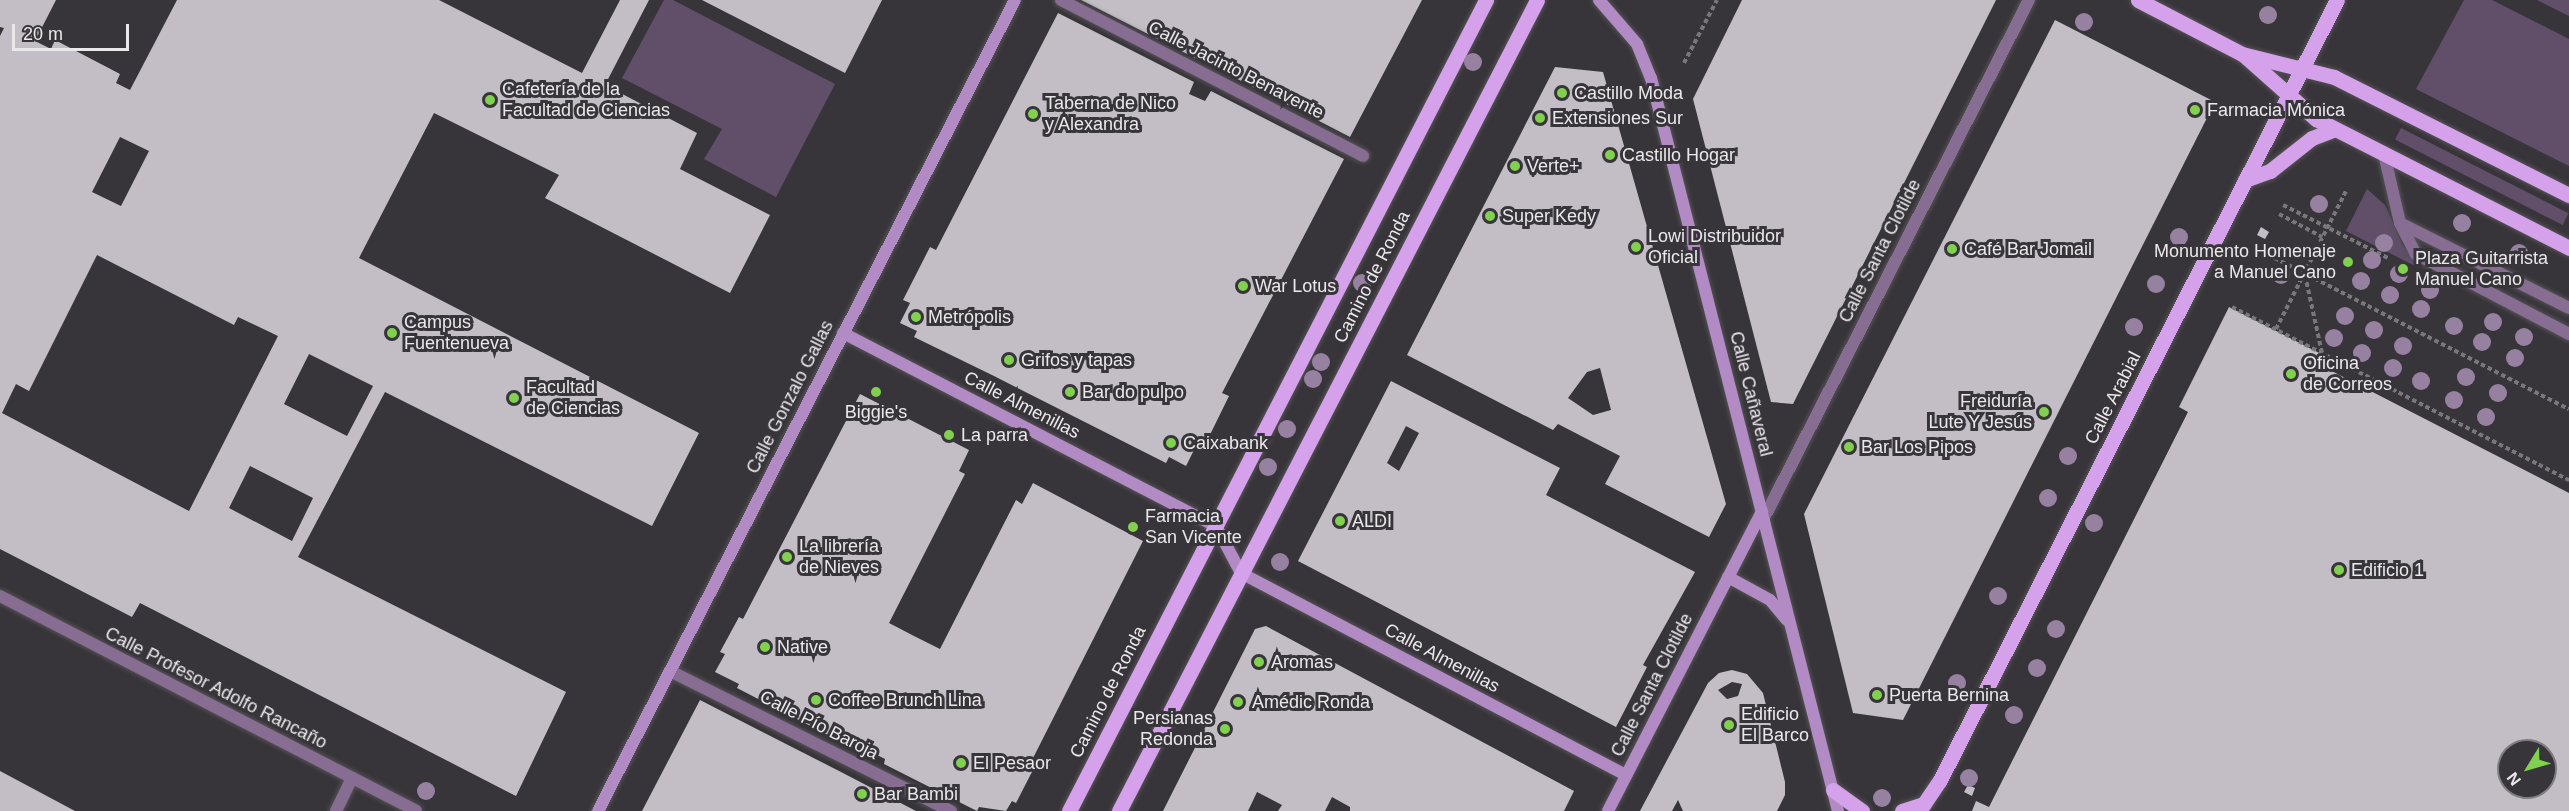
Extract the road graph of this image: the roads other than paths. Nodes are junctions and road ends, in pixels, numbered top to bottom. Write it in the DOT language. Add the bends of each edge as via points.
graph roads {
  1 [pos="1015,0"];
  2 [pos="1061,0"];
  3 [pos="1486,0"];
  4 [pos="1537,0"];
  5 [pos="1599,0"];
  6 [pos="2029,0"];
  7 [pos="2138,0"];
  8 [pos="2337,0"];
  9 [pos="2242,54"];
  10 [pos="2302,69"];
  11 [pos="2289,94"];
  12 [pos="2335,129"];
  13 [pos="2384,154"];
  14 [pos="1363,156"];
  15 [pos="2245,180"];
  16 [pos="2569,195"];
  17 [pos="2400,223"];
  18 [pos="2569,248"];
  19 [pos="2569,308"];
  20 [pos="843,333"];
  21 [pos="2569,334"];
  22 [pos="1763,514"];
  23 [pos="1216,526"];
  24 [pos="1241,573"];
  25 [pos="1728,577"];
  26 [pos="0,596"];
  27 [pos="1792,630"];
  28 [pos="670,671"];
  29 [pos="1626,776"];
  30 [pos="352,778"];
  31 [pos="1833,790"];
  32 [pos="1922,807"];
  33 [pos="336,811"];
  34 [pos="416,811"];
  35 [pos="598,811"];
  36 [pos="951,811"];
  37 [pos="1069,811"];
  38 [pos="1119,811"];
  39 [pos="1608,811"];
  40 [pos="1838,811"];
  41 [pos="1862,811"];
  42 [pos="1902,811"];
  1 -- 20 [label="street, Calle Gonzalo Gallas"];
  2 -- 14 [label="street, Calle Jacinto Benavente"];
  3 -- 23 [label="main road, Camino de Ronda"];
  4 -- 24 [label="main road, Camino de Ronda"];
  5 -- 22 [label="street, Calle Cañaveral" via="1637,44 1651,78"];
  6 -- 22 [label="street, Calle Santa Clotilde"];
  7 -- 9 [label="main road"];
  8 -- 10 [label="main road, Calle Arabial"];
  9 -- 10 [label="main road"];
  9 -- 11 [label="main road"];
  10 -- 11 [label="main road, Calle Arabial"];
  10 -- 16 [label="main road" via="2334,77"];
  11 -- 12 [label="main road" via="2316,119"];
  11 -- 15 [label="main road, Calle Arabial"];
  12 -- 13 [label="main road"];
  12 -- 15 [label="main road" via="2312,138 2270,171"];
  13 -- 17 [label="street"];
  13 -- 18 [label="main road"];
  15 -- 32 [label="main road, Calle Arabial" via="1957,746"];
  17 -- 19 [label="street"];
  17 -- 21 [label="street" via="2418,256"];
  20 -- 23 [label="street, Calle Almenillas"];
  20 -- 28 [label="street, Calle Gonzalo Gallas"];
  22 -- 25 [label="street, Calle Santa Clotilde"];
  22 -- 27 [label="street, Calle Cañaveral"];
  23 -- 24 [label="street"];
  23 -- 37 [label="main road, Camino de Ronda"];
  24 -- 29 [label="street, Calle Almenillas"];
  24 -- 38 [label="main road, Camino de Ronda"];
  25 -- 27 [label="street" via="1774,604"];
  25 -- 29 [label="street, Calle Santa Clotilde"];
  26 -- 30 [label="street, Calle Profesor Adolfo Rancaño"];
  27 -- 31 [label="street, Calle Cañaveral"];
  28 -- 35 [label="street, Calle Gonzalo Gallas"];
  28 -- 36 [label="street, Calle Pío Baroja"];
  29 -- 39 [label="street, Calle Santa Clotilde"];
  30 -- 33 [label="street"];
  30 -- 34 [label="street, Calle Profesor Adolfo Rancaño"];
  31 -- 40 [label="street, Calle Cañaveral"];
  31 -- 41 [label="main road"];
  32 -- 42 [label="main road"];
}
